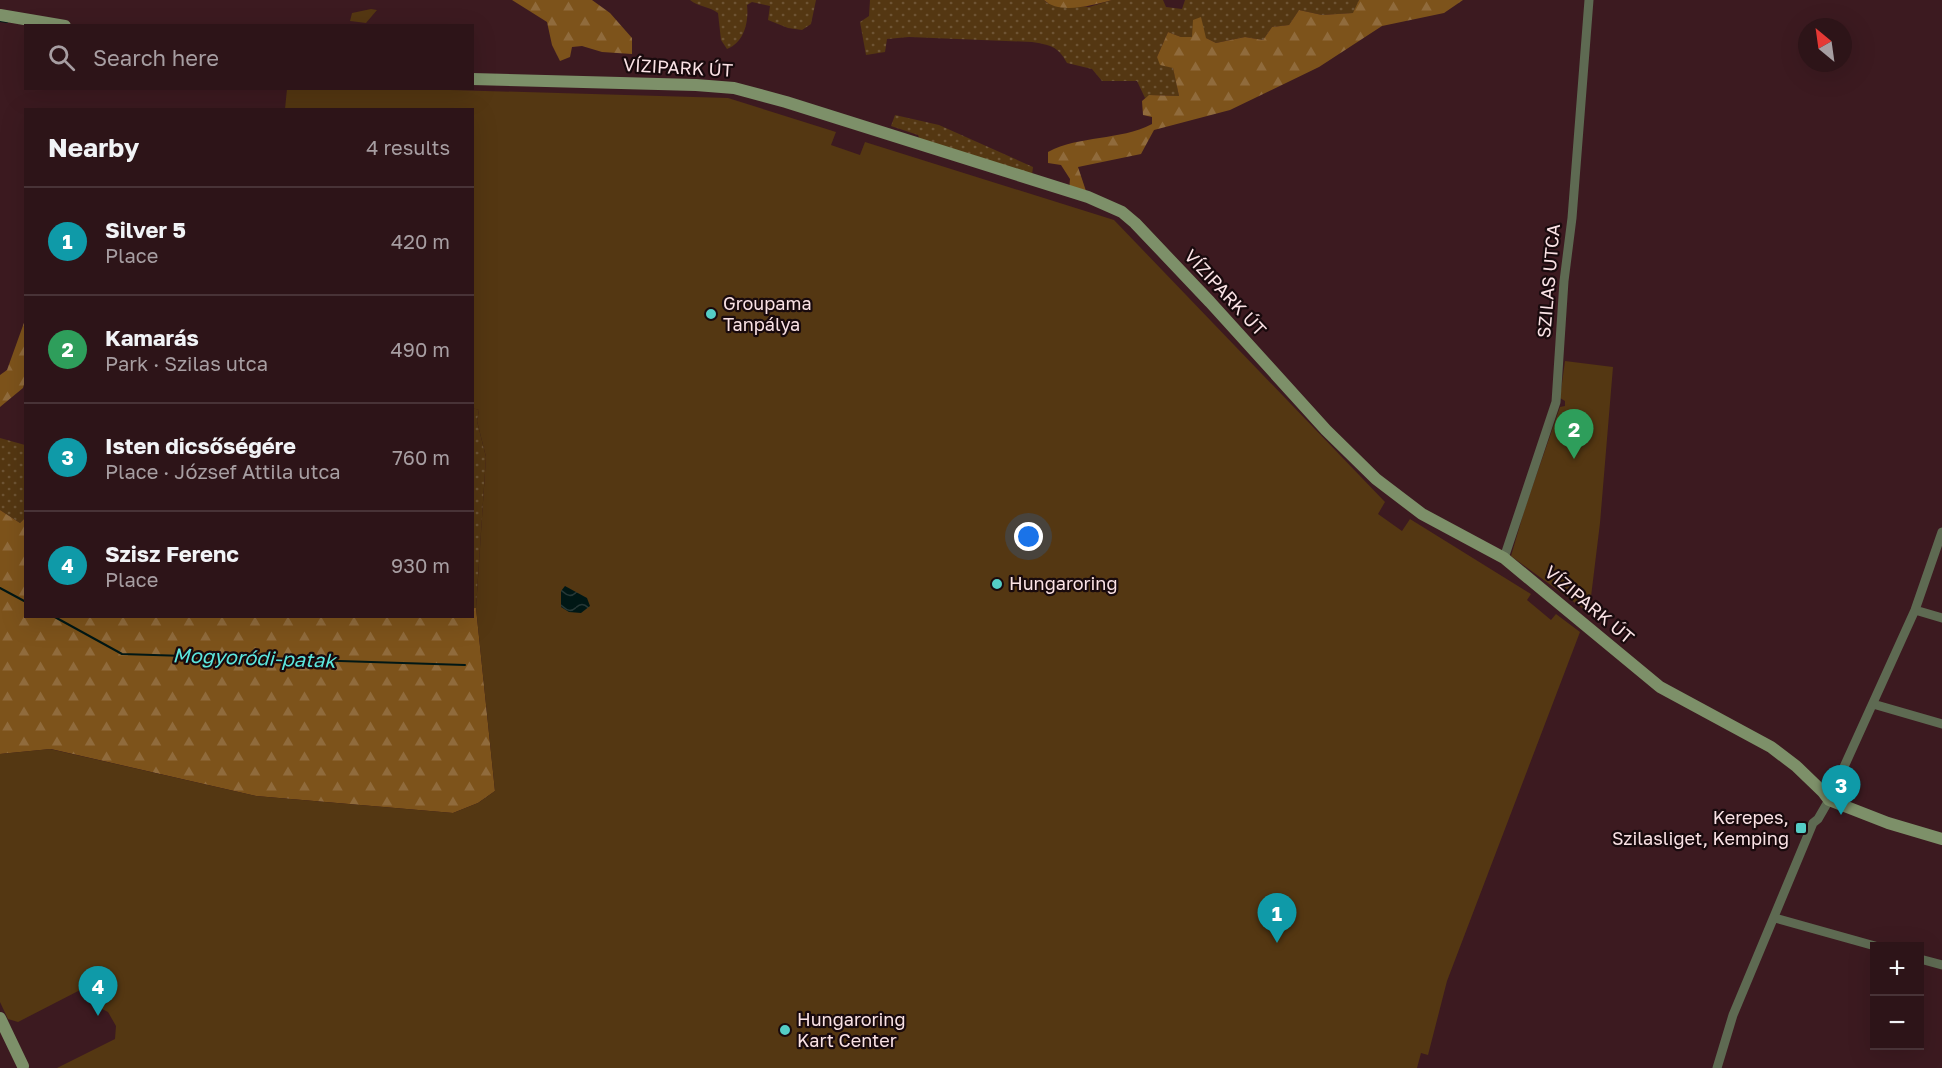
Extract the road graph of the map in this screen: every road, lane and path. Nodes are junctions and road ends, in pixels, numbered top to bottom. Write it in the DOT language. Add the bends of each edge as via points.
graph roads {
  1 [pos="1589,0"];
  2 [pos="0,15"];
  3 [pos="53,24"];
  4 [pos="474,79"];
  5 [pos="1942,532"];
  6 [pos="1504,558"];
  7 [pos="1916,610"];
  8 [pos="1942,618"];
  9 [pos="1873,704"];
  10 [pos="1942,724"];
  11 [pos="1829,800"];
  12 [pos="1942,839"];
  13 [pos="1775,918"];
  14 [pos="1870,945"];
  15 [pos="1924,960"];
  16 [pos="1942,965"];
  17 [pos="0,1018"];
  18 [pos="22,1067"];
  19 [pos="1718,1068"];
  1 -- 6 [label="street, SZILAS UTCA" via="1556,402"];
  2 -- 3 [label="street"];
  4 -- 6 [label="street, VÍZIPARK ÚT" via="734,88 1107,204 1135,223 1376,479 1422,514"];
  5 -- 7 [label="street"];
  6 -- 11 [label="street, VÍZIPARK ÚT" via="1660,687 1771,747"];
  7 -- 8 [label="street"];
  7 -- 9 [label="street"];
  9 -- 10 [label="street"];
  9 -- 11 [label="street"];
  11 -- 12 [label="street"];
  11 -- 13 [label="street" via="1813,824"];
  13 -- 14 [label="street"];
  13 -- 19 [label="street" via="1733,1015"];
  15 -- 16 [label="street"];
  17 -- 18 [label="street"];
}
